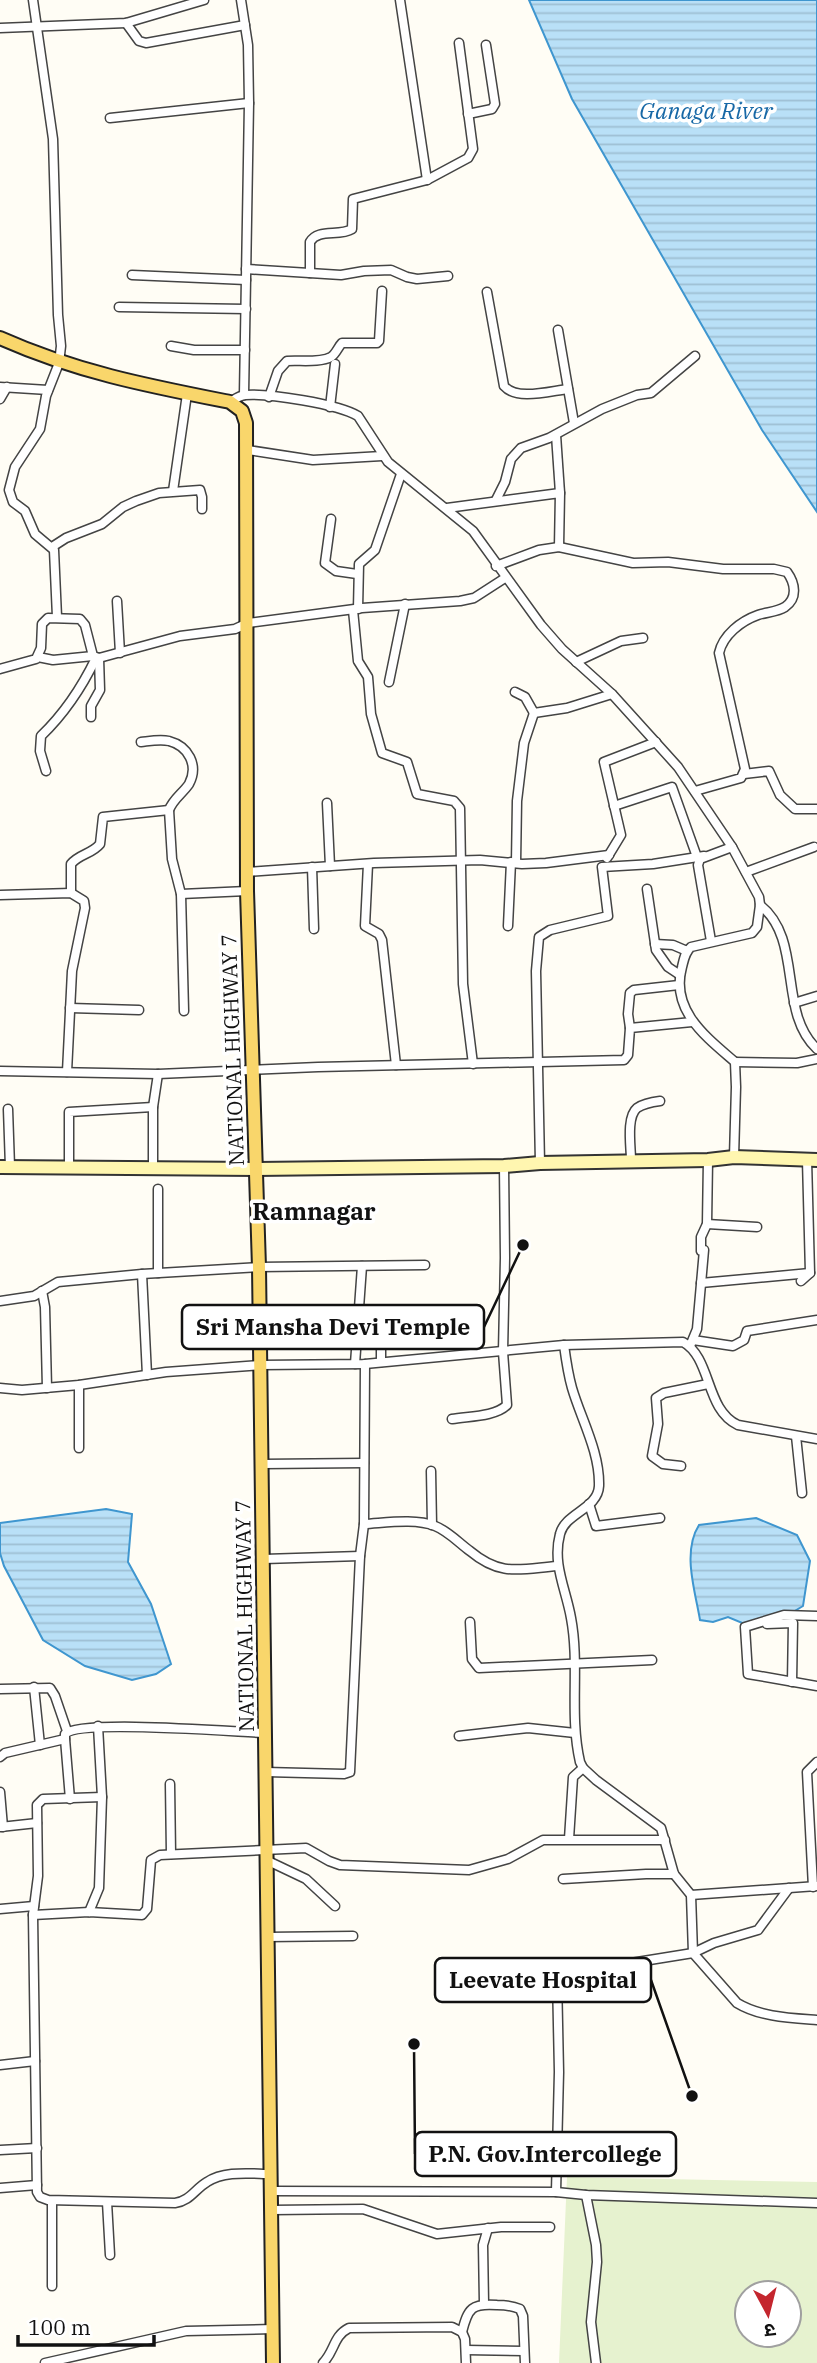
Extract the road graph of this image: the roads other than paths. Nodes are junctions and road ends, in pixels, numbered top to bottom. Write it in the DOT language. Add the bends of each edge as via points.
graph roads {
  1 [pos="33,0"];
  2 [pos="204,0"];
  3 [pos="241,0"];
  4 [pos="400,0"];
  5 [pos="126,23"];
  6 [pos="245,25"];
  7 [pos="36,26"];
  8 [pos="0,28"];
  9 [pos="459,43"];
  10 [pos="486,45"];
  11 [pos="249,103"];
  12 [pos="468,114"];
  13 [pos="110,118"];
  14 [pos="427,180"];
  15 [pos="246,269"];
  16 [pos="310,273"];
  17 [pos="132,275"];
  18 [pos="448,276"];
  19 [pos="246,280"];
  20 [pos="382,291"];
  21 [pos="487,292"];
  22 [pos="119,307"];
  23 [pos="246,309"];
  24 [pos="558,330"];
  25 [pos="0,338"];
  26 [pos="171,346"];
  27 [pos="245,350"];
  28 [pos="695,356"];
  29 [pos="58,363"];
  30 [pos="335,364"];
  31 [pos="3,387"];
  32 [pos="568,389"];
  33 [pos="48,390"];
  34 [pos="187,394"];
  35 [pos="244,395"];
  36 [pos="269,397"];
  37 [pos="0,399"];
  38 [pos="230,402"];
  39 [pos="330,407"];
  40 [pos="574,423"];
  41 [pos="556,435"];
  42 [pos="248,450"];
  43 [pos="382,456"];
  44 [pos="401,474"];
  45 [pos="173,491"];
  46 [pos="560,493"];
  47 [pos="496,500"];
  48 [pos="447,508"];
  49 [pos="202,509"];
  50 [pos="331,519"];
  51 [pos="52,547"];
  52 [pos="559,547"];
  53 [pos="496,566"];
  54 [pos="357,574"];
  55 [pos="505,578"];
  56 [pos="117,601"];
  57 [pos="405,604"];
  58 [pos="355,609"];
  59 [pos="57,617"];
  60 [pos="248,623"];
  61 [pos="643,638"];
  62 [pos="120,653"];
  63 [pos="38,657"];
  64 [pos="96,657"];
  65 [pos="576,662"];
  66 [pos="0,669"];
  67 [pos="389,682"];
  68 [pos="515,692"];
  69 [pos="612,694"];
  70 [pos="534,713"];
  71 [pos="91,718"];
  72 [pos="141,742"];
  73 [pos="656,742"];
  74 [pos="46,771"];
  75 [pos="744,774"];
  76 [pos="695,791"];
  77 [pos="327,803"];
  78 [pos="614,806"];
  79 [pos="817,809"];
  80 [pos="169,810"];
  81 [pos="732,847"];
  82 [pos="814,847"];
  83 [pos="609,855"];
  84 [pos="701,856"];
  85 [pos="463,861"];
  86 [pos="513,862"];
  87 [pos="368,864"];
  88 [pos="330,866"];
  89 [pos="312,867"];
  90 [pos="602,867"];
  91 [pos="247,872"];
  92 [pos="746,872"];
  93 [pos="647,889"];
  94 [pos="247,891"];
  95 [pos="71,893"];
  96 [pos="181,894"];
  97 [pos="0,895"];
  98 [pos="760,905"];
  99 [pos="508,926"];
  100 [pos="314,929"];
  101 [pos="711,941"];
  102 [pos="655,944"];
  103 [pos="687,951"];
  104 [pos="679,980"];
  105 [pos="817,996"];
  106 [pos="794,1003"];
  107 [pos="70,1009"];
  108 [pos="139,1010"];
  109 [pos="184,1011"];
  110 [pos="692,1022"];
  111 [pos="630,1028"];
  112 [pos="817,1049"];
  113 [pos="817,1059"];
  114 [pos="735,1062"];
  115 [pos="538,1063"];
  116 [pos="473,1064"];
  117 [pos="396,1065"];
  118 [pos="253,1070"];
  119 [pos="0,1071"];
  120 [pos="68,1072"];
  121 [pos="158,1074"];
  122 [pos="660,1101"];
  123 [pos="153,1107"];
  124 [pos="8,1109"];
  125 [pos="734,1157"];
  126 [pos="631,1160"];
  127 [pos="708,1160"];
  128 [pos="812,1160"];
  129 [pos="540,1163"];
  130 [pos="504,1166"];
  131 [pos="5,1167"];
  132 [pos="69,1167"];
  133 [pos="153,1168"];
  134 [pos="257,1168"];
  135 [pos="158,1189"];
  136 [pos="706,1224"];
  137 [pos="757,1227"];
  138 [pos="425,1265"];
  139 [pos="362,1266"];
  140 [pos="259,1267"];
  141 [pos="158,1273"];
  142 [pos="810,1273"];
  143 [pos="142,1274"];
  144 [pos="801,1282"];
  145 [pos="701,1283"];
  146 [pos="42,1291"];
  147 [pos="0,1301"];
  148 [pos="381,1313"];
  149 [pos="817,1321"];
  150 [pos="692,1343"];
  151 [pos="564,1345"];
  152 [pos="503,1352"];
  153 [pos="381,1363"];
  154 [pos="355,1364"];
  155 [pos="365,1364"];
  156 [pos="261,1365"];
  157 [pos="147,1375"];
  158 [pos="708,1384"];
  159 [pos="79,1385"];
  160 [pos="0,1388"];
  161 [pos="47,1388"];
  162 [pos="452,1419"];
  163 [pos="796,1436"];
  164 [pos="817,1439"];
  165 [pos="79,1448"];
  166 [pos="364,1463"];
  167 [pos="263,1465"];
  168 [pos="681,1466"];
  169 [pos="431,1471"];
  170 [pos="802,1493"];
  171 [pos="589,1504"];
  172 [pos="660,1518"];
  173 [pos="364,1524"];
  174 [pos="432,1525"];
  175 [pos="360,1556"];
  176 [pos="264,1559"];
  177 [pos="557,1566"];
  178 [pos="817,1616"];
  179 [pos="470,1622"];
  180 [pos="756,1624"];
  181 [pos="652,1660"];
  182 [pos="576,1662"];
  183 [pos="792,1682"];
  184 [pos="817,1686"];
  185 [pos="34,1687"];
  186 [pos="0,1689"];
  187 [pos="98,1726"];
  188 [pos="266,1733"];
  189 [pos="575,1733"];
  190 [pos="66,1735"];
  191 [pos="459,1736"];
  192 [pos="40,1745"];
  193 [pos="0,1757"];
  194 [pos="817,1762"];
  195 [pos="583,1768"];
  196 [pos="266,1772"];
  197 [pos="170,1784"];
  198 [pos="0,1792"];
  199 [pos="102,1797"];
  200 [pos="70,1799"];
  201 [pos="37,1823"];
  202 [pos="1,1827"];
  203 [pos="569,1839"];
  204 [pos="665,1840"];
  205 [pos="171,1854"];
  206 [pos="266,1856"];
  207 [pos="674,1874"];
  208 [pos="563,1879"];
  209 [pos="815,1886"];
  210 [pos="789,1888"];
  211 [pos="691,1895"];
  212 [pos="335,1906"];
  213 [pos="0,1909"];
  214 [pos="34,1911"];
  215 [pos="89,1912"];
  216 [pos="353,1936"];
  217 [pos="267,1937"];
  218 [pos="693,1953"];
  219 [pos="817,2020"];
  220 [pos="35,2061"];
  221 [pos="0,2065"];
  222 [pos="37,2148"];
  223 [pos="0,2150"];
  224 [pos="272,2174"];
  225 [pos="37,2185"];
  226 [pos="0,2188"];
  227 [pos="272,2191"];
  228 [pos="556,2192"];
  229 [pos="586,2195"];
  230 [pos="52,2201"];
  231 [pos="107,2202"];
  232 [pos="817,2203"];
  233 [pos="272,2210"];
  234 [pos="550,2227"];
  235 [pos="488,2228"];
  236 [pos="110,2256"];
  237 [pos="52,2286"];
  238 [pos="484,2304"];
  239 [pos="273,2329"];
  240 [pos="462,2332"];
  241 [pos="466,2350"];
  242 [pos="524,2351"];
  243 [pos="45,2363"];
  244 [pos="273,2363"];
  245 [pos="323,2363"];
  246 [pos="466,2363"];
  247 [pos="524,2363"];
  248 [pos="596,2363"];
  1 -- 7 [label="street"];
  2 -- 5 [label="street"];
  3 -- 6 [label="street"];
  4 -- 14 [label="street"];
  5 -- 6 [label="street" via="139,41 146,43"];
  5 -- 7 [label="street"];
  6 -- 11 [label="street"];
  7 -- 8 [label="street"];
  7 -- 29 [label="street" via="53,139 61,338"];
  9 -- 12 [label="street"];
  10 -- 12 [label="street" via="495,103 492,109"];
  11 -- 13 [label="street"];
  11 -- 15 [label="street"];
  12 -- 14 [label="street" via="472,153"];
  14 -- 16 [label="street" via="353,199 352,229 312,237"];
  15 -- 16 [label="street"];
  15 -- 19 [label="street"];
  16 -- 18 [label="street" via="391,270 412,279"];
  17 -- 19 [label="street"];
  19 -- 23 [label="street"];
  20 -- 36 [label="street" via="380,341 339,345 327,359 287,361 278,371"];
  21 -- 32 [label="street" via="507,390 523,394"];
  22 -- 23 [label="street"];
  23 -- 27 [label="street"];
  24 -- 32 [label="street"];
  25 -- 29 [label="main road"];
  26 -- 27 [label="street"];
  27 -- 35 [label="street"];
  28 -- 40 [label="street" via="651,393 602,408"];
  29 -- 33 [label="street"];
  29 -- 34 [label="main road"];
  30 -- 39 [label="street"];
  31 -- 33 [label="street"];
  31 -- 37 [label="street"];
  32 -- 40 [label="street"];
  33 -- 51 [label="street" via="40,429 15,467 9,490 36,534"];
  34 -- 38 [label="main road"];
  34 -- 45 [label="street"];
  35 -- 36 [label="street"];
  35 -- 38 [label="street"];
  36 -- 39 [label="street"];
  38 -- 42 [label="main road, NATIONAL HIGHWAY 7" via="245,417"];
  39 -- 43 [label="street" via="358,416"];
  40 -- 41 [label="street"];
  41 -- 46 [label="street"];
  41 -- 47 [label="street" via="517,452"];
  42 -- 43 [label="street" via="313,460"];
  42 -- 60 [label="main road, NATIONAL HIGHWAY 7"];
  43 -- 44 [label="street"];
  44 -- 48 [label="street"];
  44 -- 54 [label="street" via="375,550 359,564"];
  45 -- 49 [label="street" via="200,490"];
  45 -- 51 [label="street" via="123,507 102,524"];
  46 -- 47 [label="street"];
  46 -- 52 [label="street"];
  47 -- 48 [label="street"];
  48 -- 53 [label="street" via="480,539"];
  50 -- 54 [label="street" via="325,563 336,571"];
  51 -- 59 [label="street"];
  52 -- 53 [label="street"];
  52 -- 75 [label="street" via="633,563 787,572 795,591 790,603 733,629 719,653"];
  53 -- 55 [label="street"];
  54 -- 58 [label="street"];
  55 -- 57 [label="street" via="468,600"];
  55 -- 65 [label="street"];
  56 -- 62 [label="street"];
  57 -- 58 [label="street"];
  57 -- 67 [label="street"];
  58 -- 60 [label="street"];
  58 -- 85 [label="street" via="358,661 368,677 380,749 407,762 417,793 458,804"];
  59 -- 63 [label="street" via="42,624"];
  59 -- 64 [label="street" via="76,617 83,622"];
  60 -- 62 [label="street"];
  60 -- 91 [label="main road, NATIONAL HIGHWAY 7"];
  61 -- 65 [label="street" via="621,641"];
  62 -- 64 [label="street"];
  63 -- 64 [label="street"];
  63 -- 66 [label="street"];
  64 -- 71 [label="street" via="100,690 91,706"];
  64 -- 74 [label="street" via="59,718 41,736"];
  65 -- 69 [label="street"];
  68 -- 70 [label="street" via="525,697"];
  69 -- 70 [label="street"];
  69 -- 73 [label="street"];
  70 -- 86 [label="street" via="524,743"];
  72 -- 80 [label="street" via="172,742 192,759 189,783"];
  73 -- 76 [label="street"];
  73 -- 78 [label="street" via="604,762"];
  75 -- 76 [label="street"];
  75 -- 79 [label="street" via="769,771 780,795 794,809"];
  76 -- 81 [label="street"];
  77 -- 88 [label="street"];
  78 -- 83 [label="street" via="621,835"];
  78 -- 84 [label="street" via="672,787"];
  80 -- 95 [label="street" via="103,817 100,844 71,864"];
  80 -- 96 [label="street" via="172,859"];
  81 -- 84 [label="street"];
  81 -- 92 [label="street"];
  82 -- 92 [label="street"];
  83 -- 86 [label="street"];
  83 -- 90 [label="street"];
  84 -- 90 [label="street"];
  84 -- 101 [label="street" via="698,865"];
  85 -- 86 [label="street"];
  85 -- 87 [label="street"];
  85 -- 116 [label="street" via="463,984"];
  86 -- 99 [label="street"];
  87 -- 88 [label="street"];
  87 -- 117 [label="street" via="365,926 382,940"];
  88 -- 89 [label="street"];
  89 -- 91 [label="street"];
  89 -- 100 [label="street"];
  90 -- 115 [label="street" via="608,916 538,937"];
  91 -- 94 [label="main road, NATIONAL HIGHWAY 7"];
  92 -- 98 [label="street"];
  93 -- 102 [label="street"];
  94 -- 96 [label="street"];
  94 -- 118 [label="main road, NATIONAL HIGHWAY 7"];
  95 -- 97 [label="street"];
  95 -- 107 [label="street" via="82,898 85,908"];
  96 -- 109 [label="street"];
  98 -- 101 [label="street" via="752,933"];
  98 -- 106 [label="street" via="772,916 781,939"];
  101 -- 103 [label="street"];
  102 -- 103 [label="street"];
  102 -- 104 [label="street" via="659,957"];
  103 -- 104 [label="street"];
  104 -- 110 [label="street"];
  104 -- 111 [label="street" via="634,990"];
  105 -- 106 [label="street"];
  106 -- 112 [label="street" via="802,1029"];
  107 -- 108 [label="street"];
  107 -- 120 [label="street"];
  110 -- 111 [label="street"];
  110 -- 114 [label="street"];
  111 -- 115 [label="street" via="624,1060"];
  113 -- 114 [label="street"];
  114 -- 125 [label="street"];
  115 -- 116 [label="street"];
  115 -- 129 [label="street"];
  116 -- 117 [label="street"];
  117 -- 118 [label="street"];
  118 -- 121 [label="street"];
  118 -- 134 [label="main road, NATIONAL HIGHWAY 7"];
  119 -- 120 [label="street"];
  120 -- 121 [label="street"];
  121 -- 123 [label="street"];
  122 -- 126 [label="street" via="634,1111"];
  123 -- 132 [label="street" via="69,1112"];
  123 -- 133 [label="street"];
  124 -- 131 [label="street"];
  125 -- 127 [label="main road"];
  125 -- 128 [label="main road"];
  126 -- 127 [label="main road"];
  126 -- 129 [label="main road"];
  127 -- 136 [label="street"];
  128 -- 142 [label="street"];
  129 -- 130 [label="main road"];
  130 -- 134 [label="main road"];
  130 -- 152 [label="street"];
  131 -- 132 [label="main road"];
  132 -- 133 [label="main road"];
  133 -- 134 [label="main road"];
  134 -- 140 [label="main road, NATIONAL HIGHWAY 7"];
  135 -- 141 [label="street"];
  136 -- 137 [label="street"];
  136 -- 145 [label="street" via="701,1237"];
  138 -- 139 [label="street"];
  139 -- 140 [label="street"];
  139 -- 154 [label="street"];
  140 -- 141 [label="street"];
  140 -- 156 [label="main road, NATIONAL HIGHWAY 7"];
  141 -- 143 [label="street"];
  142 -- 144 [label="street"];
  142 -- 145 [label="street"];
  143 -- 146 [label="street" via="58,1282"];
  143 -- 157 [label="street"];
  145 -- 150 [label="street"];
  146 -- 147 [label="street"];
  146 -- 161 [label="street"];
  148 -- 153 [label="street"];
  149 -- 150 [label="street" via="747,1331 744,1340 733,1346"];
  150 -- 151 [label="street"];
  150 -- 158 [label="street"];
  151 -- 152 [label="street"];
  151 -- 171 [label="street" via="598,1476 597,1495"];
  152 -- 153 [label="street"];
  152 -- 162 [label="street" via="507,1405"];
  153 -- 155 [label="street"];
  154 -- 155 [label="street"];
  154 -- 156 [label="street"];
  155 -- 166 [label="street"];
  156 -- 157 [label="street"];
  156 -- 167 [label="main road, NATIONAL HIGHWAY 7"];
  157 -- 159 [label="street"];
  158 -- 163 [label="street" via="730,1421"];
  158 -- 168 [label="street" via="656,1398 659,1424 652,1456 663,1464"];
  159 -- 161 [label="street"];
  159 -- 165 [label="street"];
  160 -- 161 [label="street"];
  163 -- 164 [label="street"];
  163 -- 170 [label="street"];
  166 -- 167 [label="street"];
  166 -- 173 [label="street"];
  167 -- 176 [label="main road, NATIONAL HIGHWAY 7"];
  169 -- 174 [label="street"];
  171 -- 172 [label="street" via="593,1522 599,1527"];
  171 -- 177 [label="street" via="564,1524"];
  173 -- 174 [label="street"];
  173 -- 175 [label="street"];
  174 -- 177 [label="street" via="499,1569"];
  175 -- 176 [label="street"];
  175 -- 196 [label="street" via="350,1772"];
  176 -- 188 [label="main road, NATIONAL HIGHWAY 7"];
  177 -- 182 [label="street" via="571,1615"];
  178 -- 180 [label="street" via="784,1615"];
  179 -- 182 [label="street" via="472,1660 479,1668"];
  180 -- 183 [label="street" via="793,1623"];
  180 -- 183 [label="street" via="746,1627 748,1674"];
  181 -- 182 [label="street"];
  182 -- 189 [label="street"];
  183 -- 184 [label="street"];
  185 -- 186 [label="street"];
  185 -- 190 [label="street" via="53,1691"];
  185 -- 192 [label="street"];
  187 -- 188 [label="street"];
  187 -- 190 [label="street"];
  187 -- 199 [label="street"];
  188 -- 196 [label="main road, NATIONAL HIGHWAY 7"];
  189 -- 191 [label="street" via="528,1728"];
  189 -- 195 [label="street"];
  190 -- 192 [label="street"];
  190 -- 200 [label="street"];
  192 -- 193 [label="street"];
  194 -- 209 [label="street" via="807,1772"];
  195 -- 203 [label="street" via="573,1777"];
  195 -- 204 [label="street" via="658,1825"];
  196 -- 206 [label="main road, NATIONAL HIGHWAY 7"];
  197 -- 205 [label="street"];
  198 -- 202 [label="street"];
  199 -- 200 [label="street"];
  199 -- 215 [label="street" via="99,1888"];
  200 -- 201 [label="street" via="39,1801"];
  201 -- 202 [label="street"];
  201 -- 214 [label="street"];
  203 -- 204 [label="street"];
  203 -- 206 [label="street" via="537,1842 508,1859 469,1870 340,1865 306,1848"];
  204 -- 207 [label="street"];
  205 -- 206 [label="street"];
  205 -- 215 [label="street" via="151,1860 142,1915"];
  206 -- 212 [label="street" via="306,1879"];
  206 -- 217 [label="main road, NATIONAL HIGHWAY 7"];
  207 -- 208 [label="street"];
  207 -- 211 [label="street"];
  209 -- 210 [label="street"];
  210 -- 211 [label="street"];
  210 -- 218 [label="street" via="758,1930"];
  211 -- 218 [label="street"];
  213 -- 214 [label="street"];
  214 -- 215 [label="street"];
  214 -- 220 [label="street"];
  216 -- 217 [label="street"];
  217 -- 224 [label="main road, NATIONAL HIGHWAY 7"];
  218 -- 219 [label="street" via="745,2008"];
  218 -- 228 [label="street" via="631,1963 561,1966 557,1976"];
  220 -- 221 [label="street"];
  220 -- 222 [label="street"];
  222 -- 223 [label="street"];
  222 -- 225 [label="street"];
  224 -- 227 [label="main road, NATIONAL HIGHWAY 7"];
  224 -- 231 [label="street" via="216,2177 181,2202"];
  225 -- 226 [label="street"];
  225 -- 230 [label="street" via="40,2197"];
  227 -- 228 [label="street"];
  227 -- 233 [label="main road, NATIONAL HIGHWAY 7"];
  228 -- 229 [label="street"];
  229 -- 232 [label="street"];
  229 -- 248 [label="street" via="596,2245 591,2322"];
  230 -- 231 [label="street"];
  230 -- 237 [label="street"];
  231 -- 236 [label="street"];
  233 -- 235 [label="street" via="363,2209 437,2234"];
  233 -- 239 [label="main road, NATIONAL HIGHWAY 7"];
  234 -- 235 [label="street"];
  235 -- 238 [label="street" via="483,2245"];
  238 -- 240 [label="street" via="469,2311"];
  238 -- 242 [label="street" via="520,2309"];
  239 -- 243 [label="street" via="186,2331"];
  239 -- 244 [label="main road, NATIONAL HIGHWAY 7"];
  240 -- 241 [label="street"];
  240 -- 245 [label="street" via="452,2327 349,2328 335,2340"];
  241 -- 242 [label="street"];
  241 -- 246 [label="street"];
  242 -- 247 [label="street"];
}
